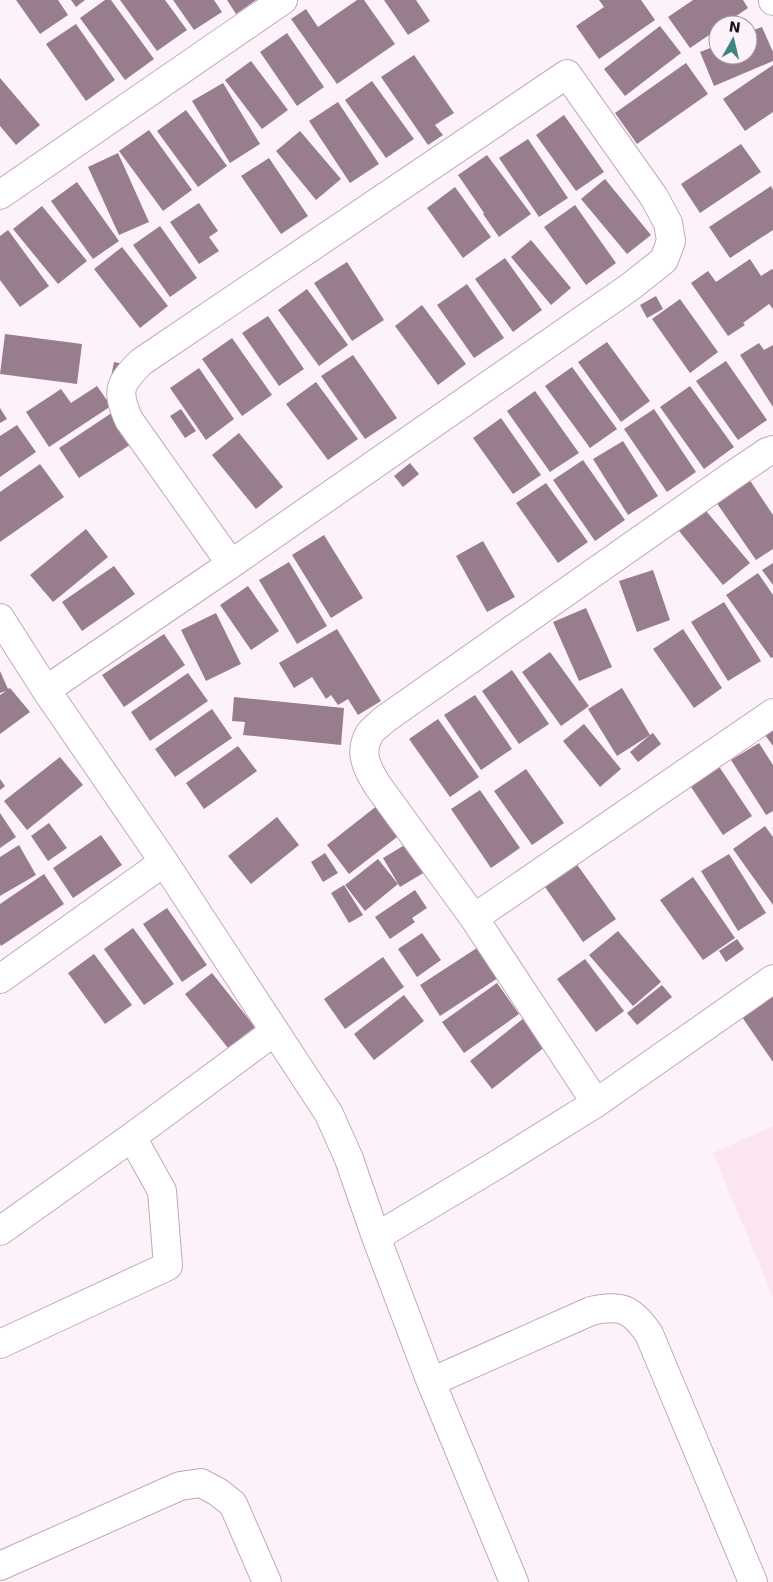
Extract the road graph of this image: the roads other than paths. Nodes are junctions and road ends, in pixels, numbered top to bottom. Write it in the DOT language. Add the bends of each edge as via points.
graph roads {
  1 [pos="283,0"];
  2 [pos="0,195"];
  3 [pos="773,450"];
  4 [pos="231,564"];
  5 [pos="0,618"];
  6 [pos="46,690"];
  7 [pos="773,713"];
  8 [pos="164,862"];
  9 [pos="474,918"];
  10 [pos="773,978"];
  11 [pos="0,979"];
  12 [pos="275,1031"];
  13 [pos="596,1103"];
  14 [pos="132,1137"];
  15 [pos="0,1231"];
  16 [pos="376,1237"];
  17 [pos="0,1344"];
  18 [pos="431,1382"];
  19 [pos="0,1566"];
  20 [pos="267,1582"];
  21 [pos="514,1582"];
  22 [pos="753,1582"];
  1 -- 2 [label="street"];
  3 -- 9 [label="street" via="385,718 370,733 364,749 367,768"];
  4 -- 4 [label="street" via="129,420 120,390 127,376 141,362 567,74 654,197 668,223 671,241 664,260 630,287"];
  4 -- 6 [label="street"];
  5 -- 6 [label="street"];
  6 -- 8 [label="street"];
  7 -- 9 [label="street"];
  8 -- 11 [label="street"];
  8 -- 12 [label="street"];
  9 -- 13 [label="street"];
  10 -- 13 [label="street"];
  12 -- 14 [label="street"];
  12 -- 16 [label="street" via="329,1114 349,1159"];
  13 -- 16 [label="street"];
  14 -- 15 [label="street"];
  14 -- 17 [label="street" via="162,1191 168,1266"];
  16 -- 18 [label="street"];
  18 -- 21 [label="street"];
  18 -- 22 [label="street" via="591,1310 608,1306 625,1310 639,1319 649,1334"];
  19 -- 20 [label="street" via="180,1486 201,1483 233,1504"];
}
